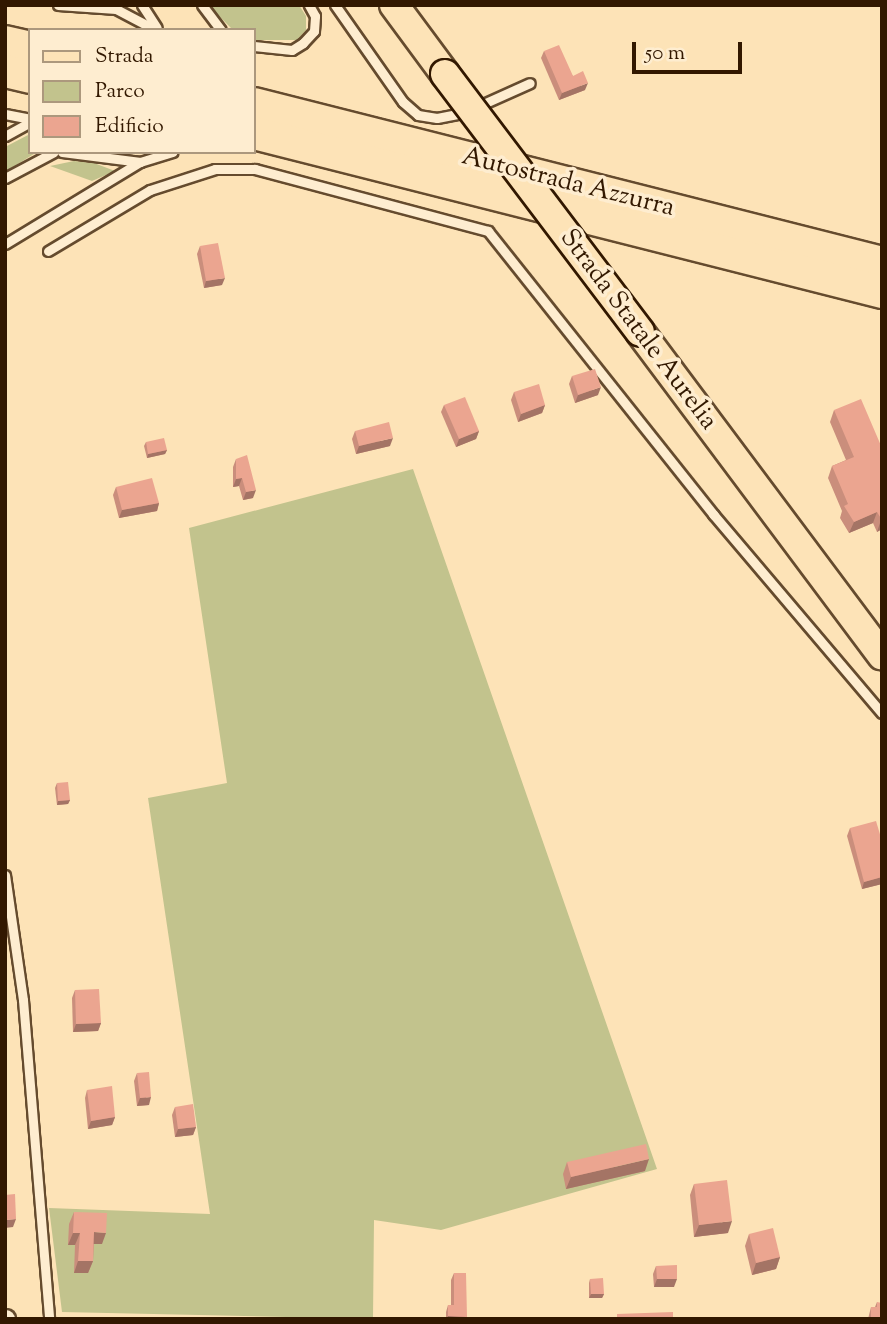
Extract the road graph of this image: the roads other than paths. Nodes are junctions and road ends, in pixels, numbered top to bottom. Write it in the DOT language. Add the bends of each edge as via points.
graph roads {
  1 [pos="58,5"];
  2 [pos="142,5"];
  3 [pos="202,5"];
  4 [pos="309,5"];
  5 [pos="335,5"];
  6 [pos="394,5"];
  7 [pos="153,28"];
  8 [pos="156,28"];
  9 [pos="220,28"];
  10 [pos="5,42"];
  11 [pos="256,46"];
  12 [pos="28,48"];
  13 [pos="5,71"];
  14 [pos="28,77"];
  15 [pos="530,83"];
  16 [pos="256,96"];
  17 [pos="256,105"];
  18 [pos="5,114"];
  19 [pos="28,120"];
  20 [pos="28,122"];
  21 [pos="298,130"];
  22 [pos="256,133"];
  23 [pos="5,136"];
  24 [pos="256,140"];
  25 [pos="50,154"];
  26 [pos="78,154"];
  27 [pos="125,154"];
  28 [pos="166,154"];
  29 [pos="140,162"];
  30 [pos="5,178"];
  31 [pos="5,244"];
  32 [pos="48,251"];
  33 [pos="882,263"];
  34 [pos="882,292"];
  35 [pos="882,656"];
  36 [pos="882,713"];
  37 [pos="5,874"];
  38 [pos="49,1319"];
  1 -- 7 [label="lane" via="116,9"];
  2 -- 8 [label="lane"];
  3 -- 9 [label="lane"];
  4 -- 11 [label="lane" via="315,16 314,31 303,43 292,50"];
  5 -- 15 [label="lane" via="403,102 418,115 437,118 463,113"];
  6 -- 35 [label="main road, Strada Statale Aurelia, bridge"];
  10 -- 12 [label="highway"];
  13 -- 14 [label="highway"];
  16 -- 21 [label="lane"];
  17 -- 21 [label="highway, Autostrada Azzurra"];
  18 -- 19 [label="lane"];
  20 -- 23 [label="lane"];
  21 -- 22 [label="highway, Autostrada Azzurra"];
  21 -- 24 [label="lane"];
  21 -- 33 [label="highway, Autostrada Azzurra"];
  21 -- 34 [label="highway, Autostrada Azzurra"];
  25 -- 30 [label="lane"];
  26 -- 29 [label="lane"];
  27 -- 29 [label="lane"];
  28 -- 29 [label="lane"];
  29 -- 31 [label="lane"];
  32 -- 36 [label="lane" via="150,190 215,169 256,169 488,231 713,514"];
  37 -- 38 [label="lane" via="23,1000"];
}
